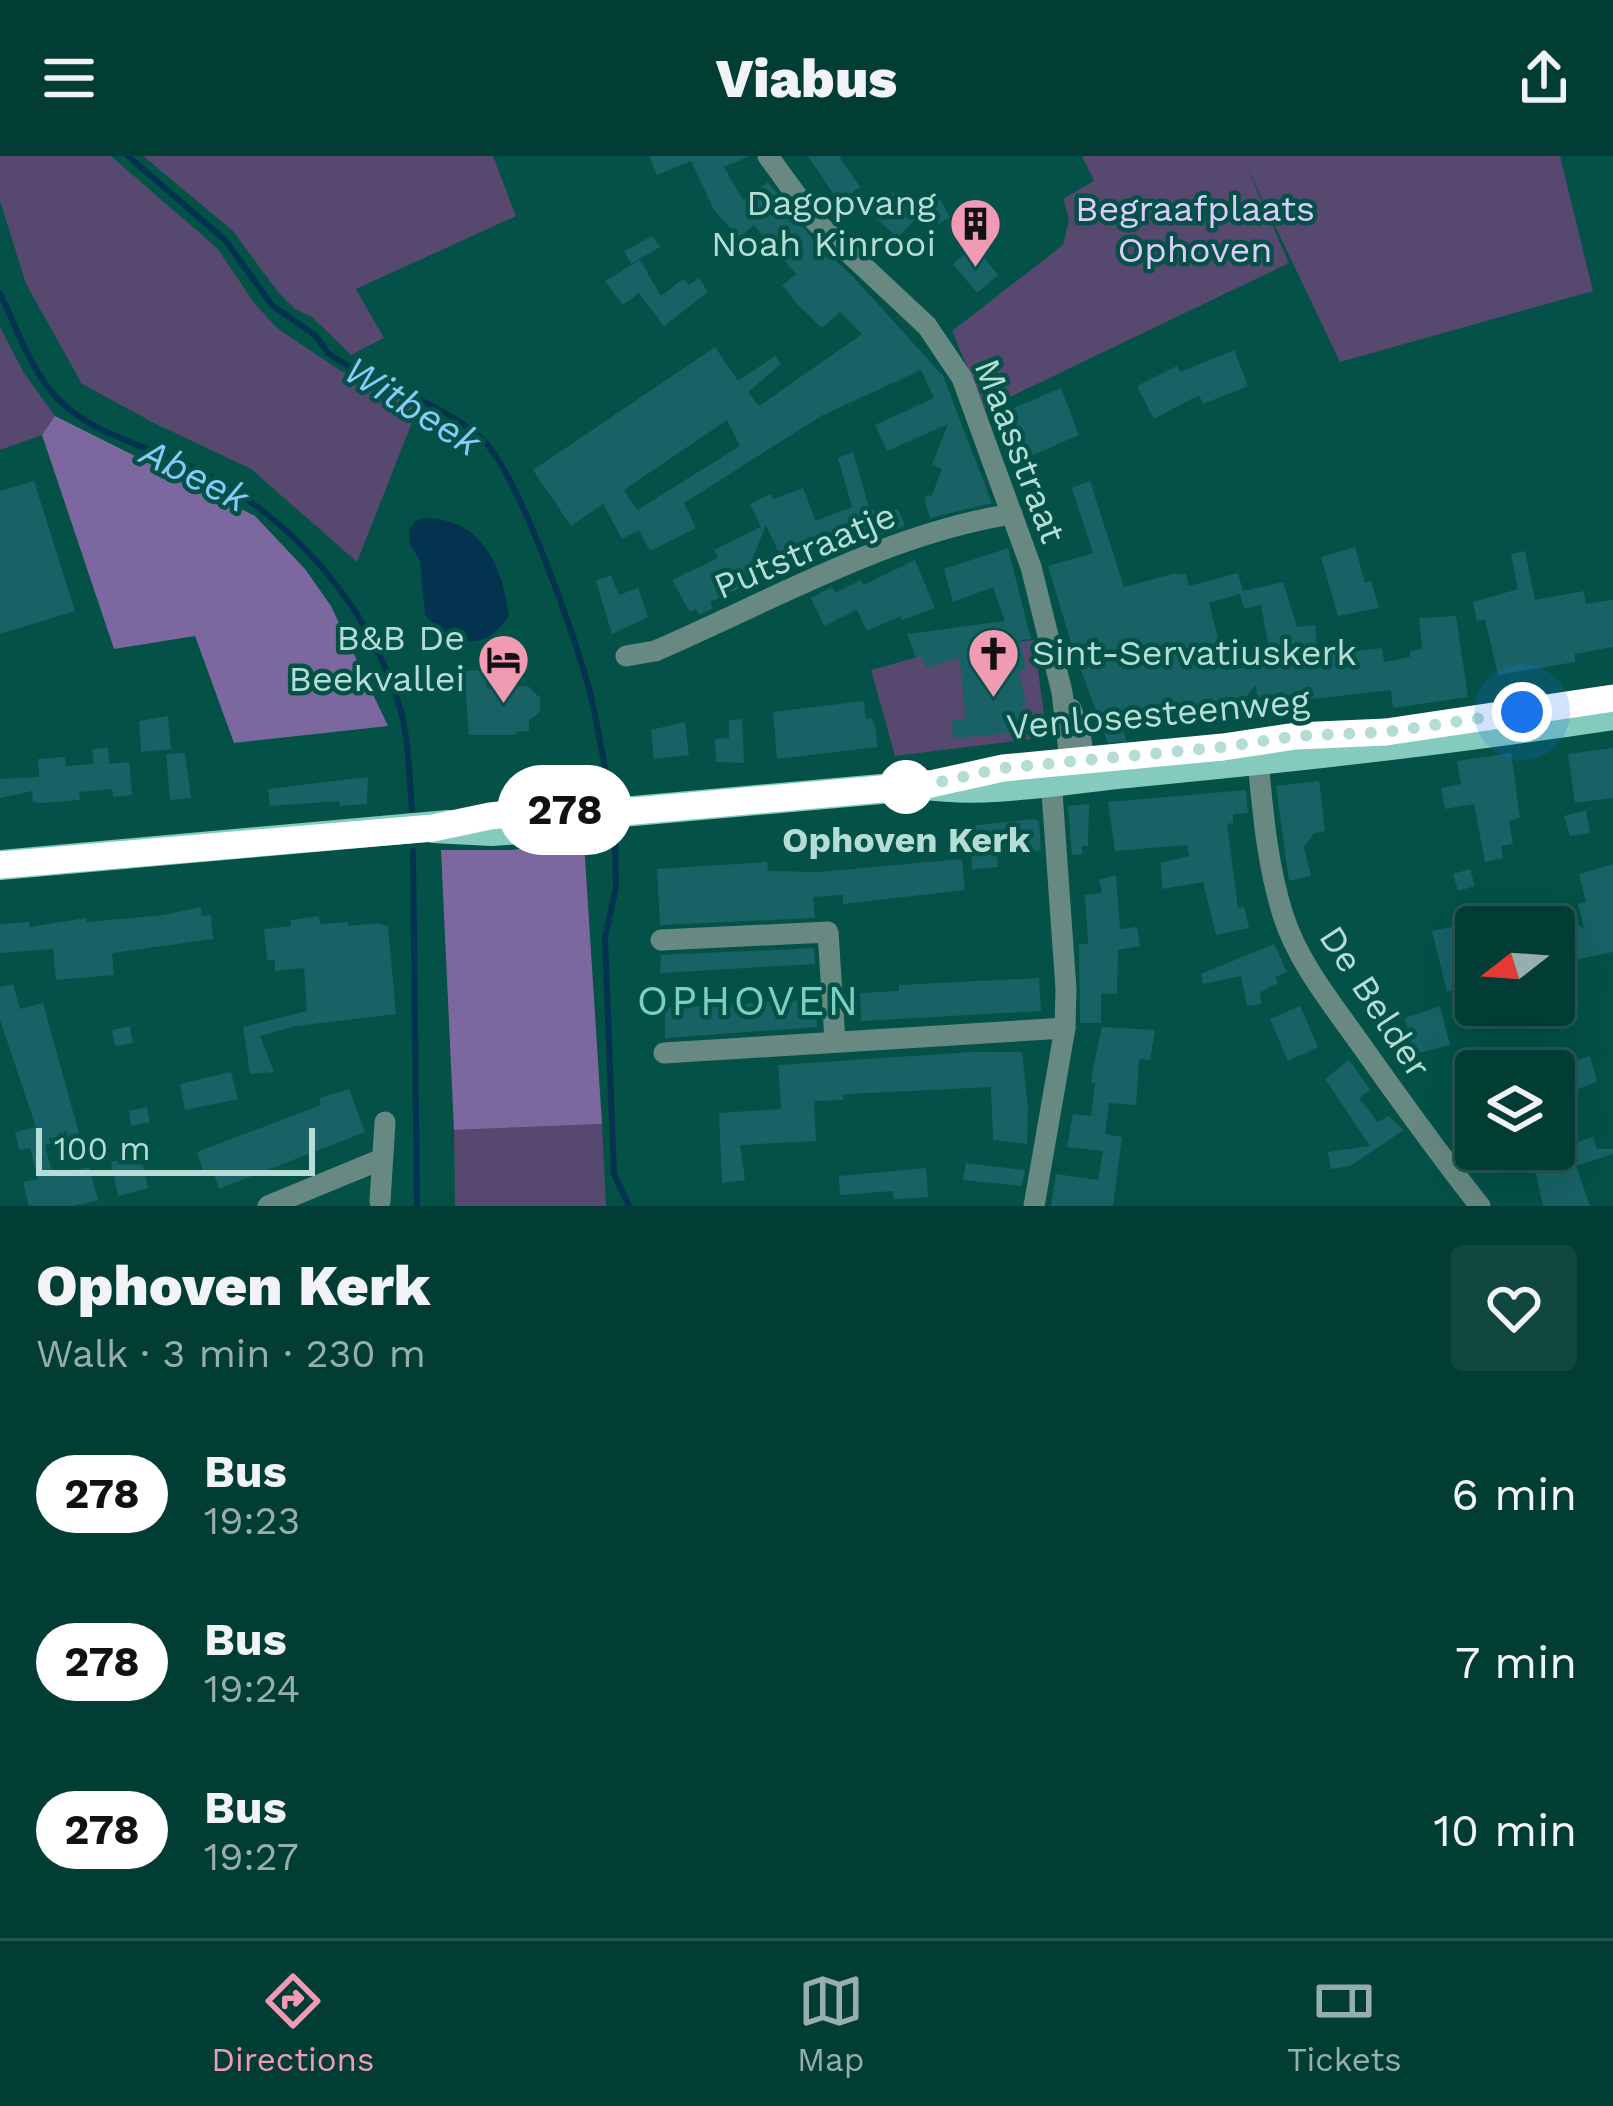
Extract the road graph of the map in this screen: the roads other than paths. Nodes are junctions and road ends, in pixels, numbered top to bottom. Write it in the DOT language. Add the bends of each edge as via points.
graph roads {
  1 [pos="768,156"];
  2 [pos="1012,514"];
  3 [pos="626,656"];
  4 [pos="1613,698"];
  5 [pos="1613,715"];
  6 [pos="1257,751"];
  7 [pos="1067,769"];
  8 [pos="0,865"];
  9 [pos="662,940"];
  10 [pos="1065,1028"];
  11 [pos="835,1041"];
  12 [pos="664,1053"];
  13 [pos="385,1122"];
  14 [pos="382,1159"];
  15 [pos="380,1201"];
  16 [pos="281,1204"];
  17 [pos="1034,1206"];
  18 [pos="1480,1206"];
  1 -- 2 [label="street, Maasstraat" via="815,221 927,326 962,378"];
  2 -- 3 [label="street, Putstraatje" via="856,559 655,651"];
  2 -- 7 [label="street, Maasstraat" via="1082,740"];
  4 -- 6 [label="main road, Venlosesteenweg"];
  5 -- 6 [label="main road, Venlosesteenweg" via="1382,749"];
  6 -- 7 [label="main road, Venlosesteenweg"];
  6 -- 18 [label="street, De Belder" via="1265,832 1294,944"];
  7 -- 8 [label="main road, Venlosesteenweg" via="948,788 611,813 545,810 433,828"];
  7 -- 10 [label="street, Maasstraat"];
  9 -- 11 [label="street" via="828,932"];
  10 -- 11 [label="street"];
  10 -- 17 [label="street, Maasstraat"];
  11 -- 12 [label="street"];
  13 -- 14 [label="street"];
  14 -- 15 [label="street"];
  14 -- 16 [label="street"];
}
